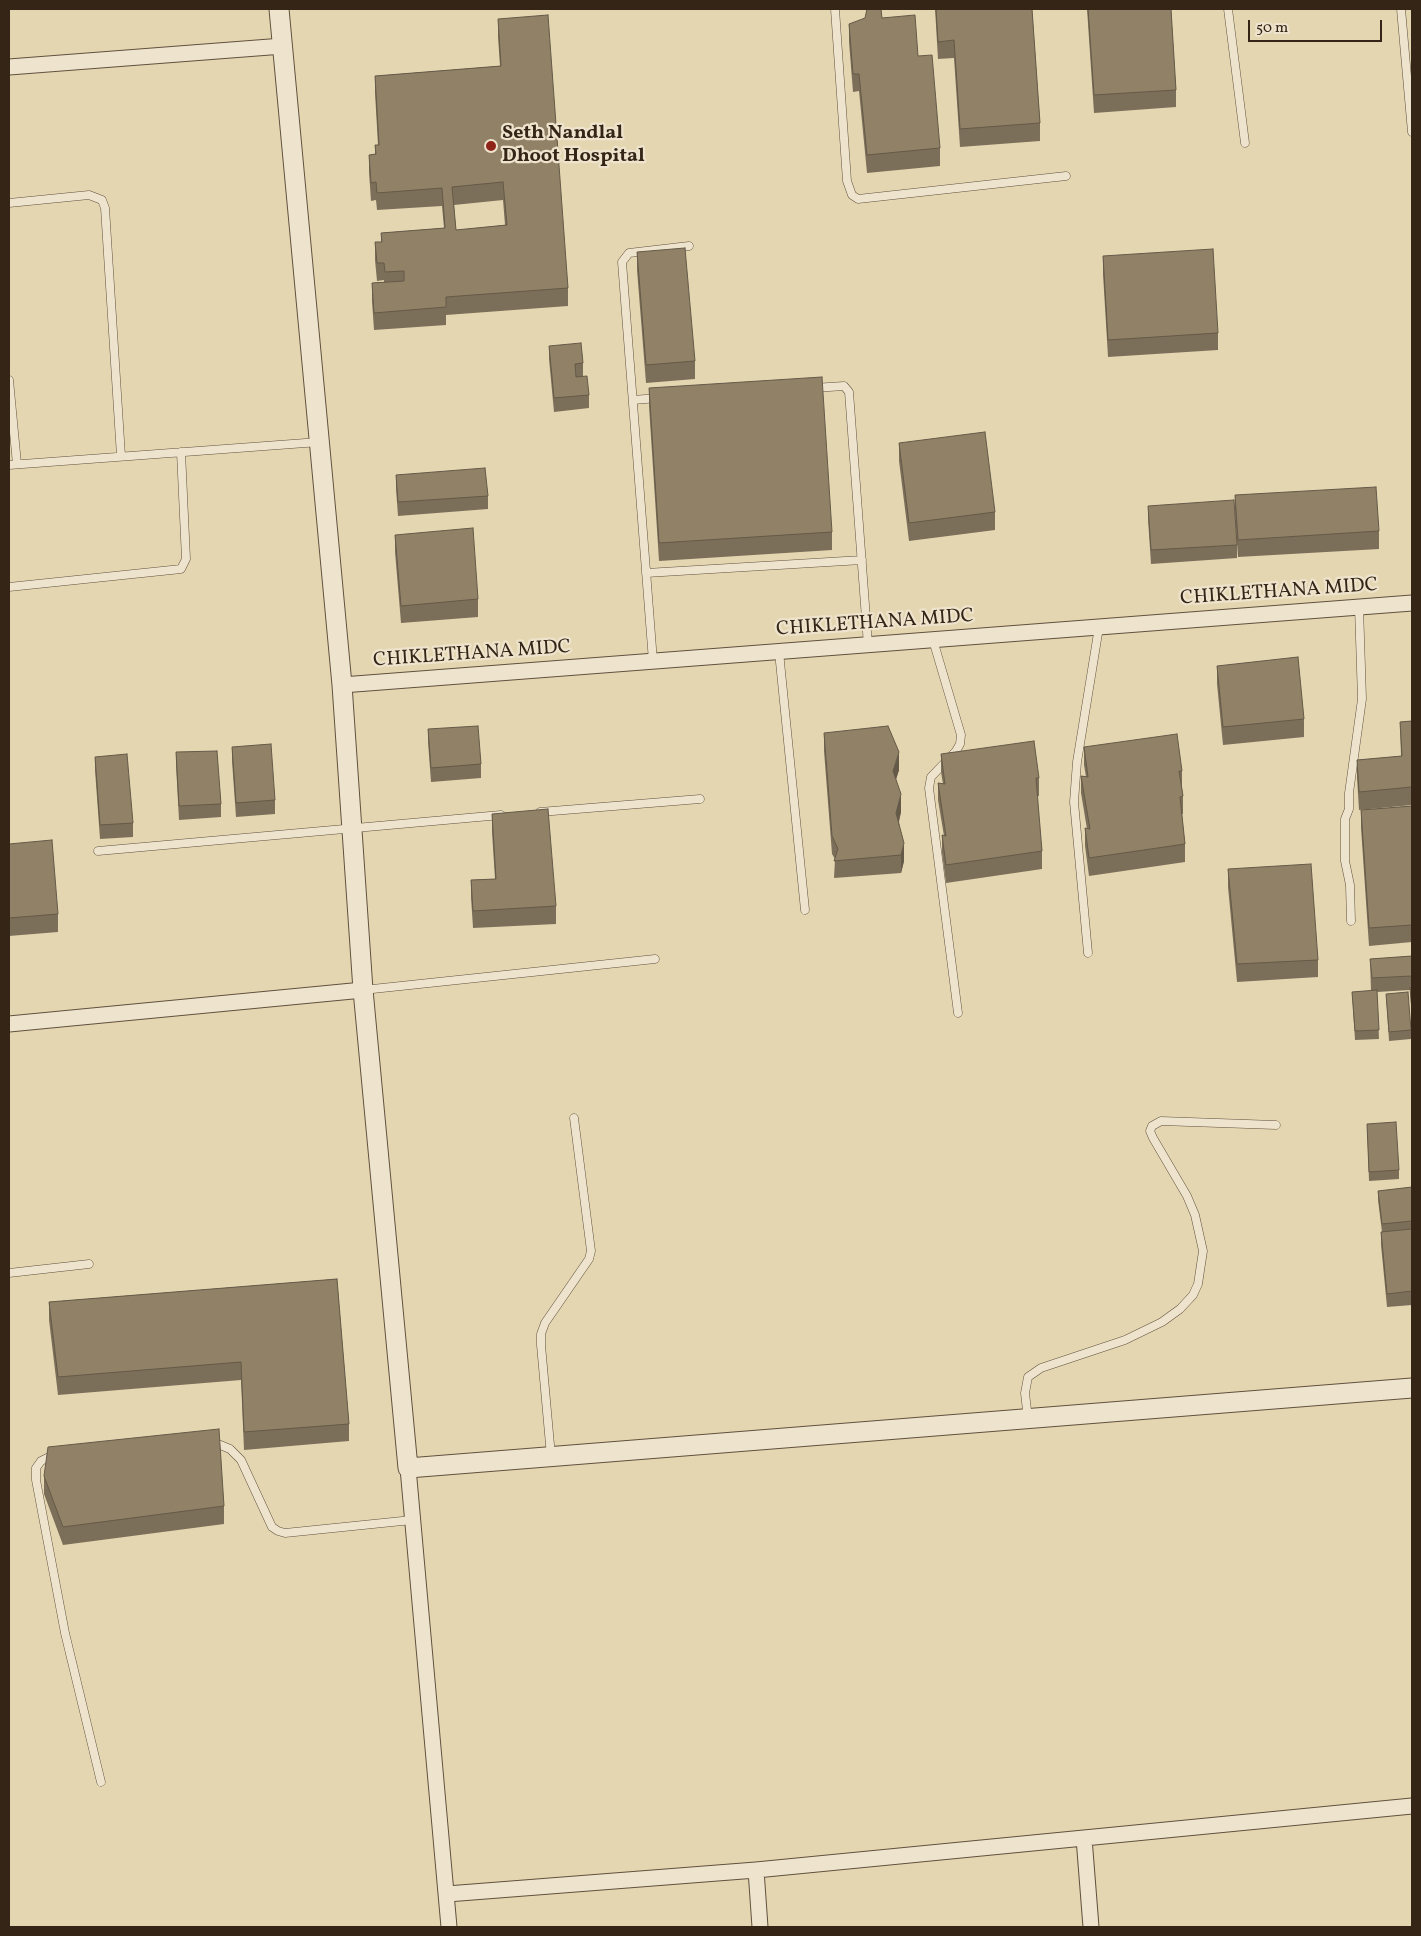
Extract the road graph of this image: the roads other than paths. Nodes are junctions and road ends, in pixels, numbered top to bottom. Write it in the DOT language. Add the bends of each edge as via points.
graph roads {
  1 [pos="279,9"];
  2 [pos="835,9"];
  3 [pos="1228,9"];
  4 [pos="1401,9"];
  5 [pos="282,46"];
  6 [pos="9,67"];
  7 [pos="1412,132"];
  8 [pos="1245,143"];
  9 [pos="1066,176"];
  10 [pos="9,203"];
  11 [pos="689,246"];
  12 [pos="9,380"];
  13 [pos="805,389"];
  14 [pos="671,398"];
  15 [pos="633,400"];
  16 [pos="319,442"];
  17 [pos="181,452"];
  18 [pos="121,456"];
  19 [pos="13,464"];
  20 [pos="862,560"];
  21 [pos="646,574"];
  22 [pos="9,587"];
  23 [pos="1412,603"];
  24 [pos="1359,607"];
  25 [pos="1099,627"];
  26 [pos="933,640"];
  27 [pos="868,645"];
  28 [pos="780,652"];
  29 [pos="653,661"];
  30 [pos="342,685"];
  31 [pos="700,799"];
  32 [pos="535,812"];
  33 [pos="506,814"];
  34 [pos="351,827"];
  35 [pos="98,851"];
  36 [pos="805,910"];
  37 [pos="1351,921"];
  38 [pos="1088,953"];
  39 [pos="655,959"];
  40 [pos="363,990"];
  41 [pos="958,1013"];
  42 [pos="9,1024"];
  43 [pos="574,1118"];
  44 [pos="1276,1125"];
  45 [pos="89,1264"];
  46 [pos="9,1272"];
  47 [pos="1412,1388"];
  48 [pos="1028,1419"];
  49 [pos="207,1441"];
  50 [pos="66,1451"];
  51 [pos="551,1456"];
  52 [pos="408,1468"];
  53 [pos="412,1520"];
  54 [pos="101,1782"];
  55 [pos="1412,1806"];
  56 [pos="1084,1838"];
  57 [pos="756,1870"];
  58 [pos="446,1894"];
  59 [pos="449,1927"];
  60 [pos="760,1927"];
  61 [pos="1091,1927"];
  1 -- 5 [label="street"];
  2 -- 9 [label="lane" via="847,181 852,195 858,198"];
  3 -- 8 [label="lane"];
  4 -- 7 [label="lane"];
  5 -- 6 [label="street"];
  5 -- 16 [label="street"];
  10 -- 18 [label="lane" via="89,195 102,200"];
  11 -- 15 [label="lane" via="628,253 622,262"];
  12 -- 19 [label="lane"];
  13 -- 20 [label="lane" via="844,386 849,392"];
  14 -- 15 [label="lane"];
  15 -- 21 [label="lane"];
  16 -- 17 [label="lane"];
  16 -- 30 [label="street"];
  17 -- 18 [label="lane"];
  17 -- 22 [label="lane" via="186,559 181,569"];
  18 -- 19 [label="lane"];
  20 -- 21 [label="lane"];
  20 -- 27 [label="lane"];
  21 -- 29 [label="lane"];
  23 -- 24 [label="street, CHIKLETHANA MIDC"];
  24 -- 25 [label="street, CHIKLETHANA MIDC"];
  24 -- 37 [label="lane" via="1362,699 1345,820 1344,861 1350,886"];
  25 -- 26 [label="street, CHIKLETHANA MIDC"];
  25 -- 38 [label="lane" via="1077,762 1074,802"];
  26 -- 27 [label="street, CHIKLETHANA MIDC"];
  26 -- 41 [label="lane" via="961,735 956,751 931,777 929,788"];
  27 -- 28 [label="street, CHIKLETHANA MIDC"];
  28 -- 29 [label="street, CHIKLETHANA MIDC"];
  28 -- 36 [label="lane"];
  29 -- 30 [label="street, CHIKLETHANA MIDC"];
  30 -- 34 [label="street"];
  31 -- 32 [label="lane"];
  33 -- 34 [label="lane"];
  34 -- 35 [label="lane"];
  34 -- 40 [label="street"];
  39 -- 40 [label="lane"];
  40 -- 42 [label="street"];
  40 -- 52 [label="street"];
  43 -- 51 [label="lane" via="591,1251 589,1259 545,1323 542,1334 540,1345"];
  44 -- 48 [label="lane" via="1161,1121 1152,1126 1151,1135 1196,1215 1203,1251 1198,1284 1180,1309 1162,1322 1125,1340 1041,1368 1028,1377 1024,1393"];
  45 -- 46 [label="lane"];
  47 -- 48 [label="street"];
  48 -- 51 [label="street"];
  49 -- 53 [label="lane" via="230,1450 241,1460 272,1527 278,1531 285,1533"];
  50 -- 54 [label="lane" via="41,1461 36,1468 36,1480 65,1633"];
  51 -- 52 [label="street"];
  52 -- 53 [label="street"];
  53 -- 58 [label="street"];
  55 -- 56 [label="street"];
  56 -- 57 [label="street"];
  56 -- 61 [label="street"];
  57 -- 58 [label="street"];
  57 -- 60 [label="street"];
  58 -- 59 [label="street"];
}
